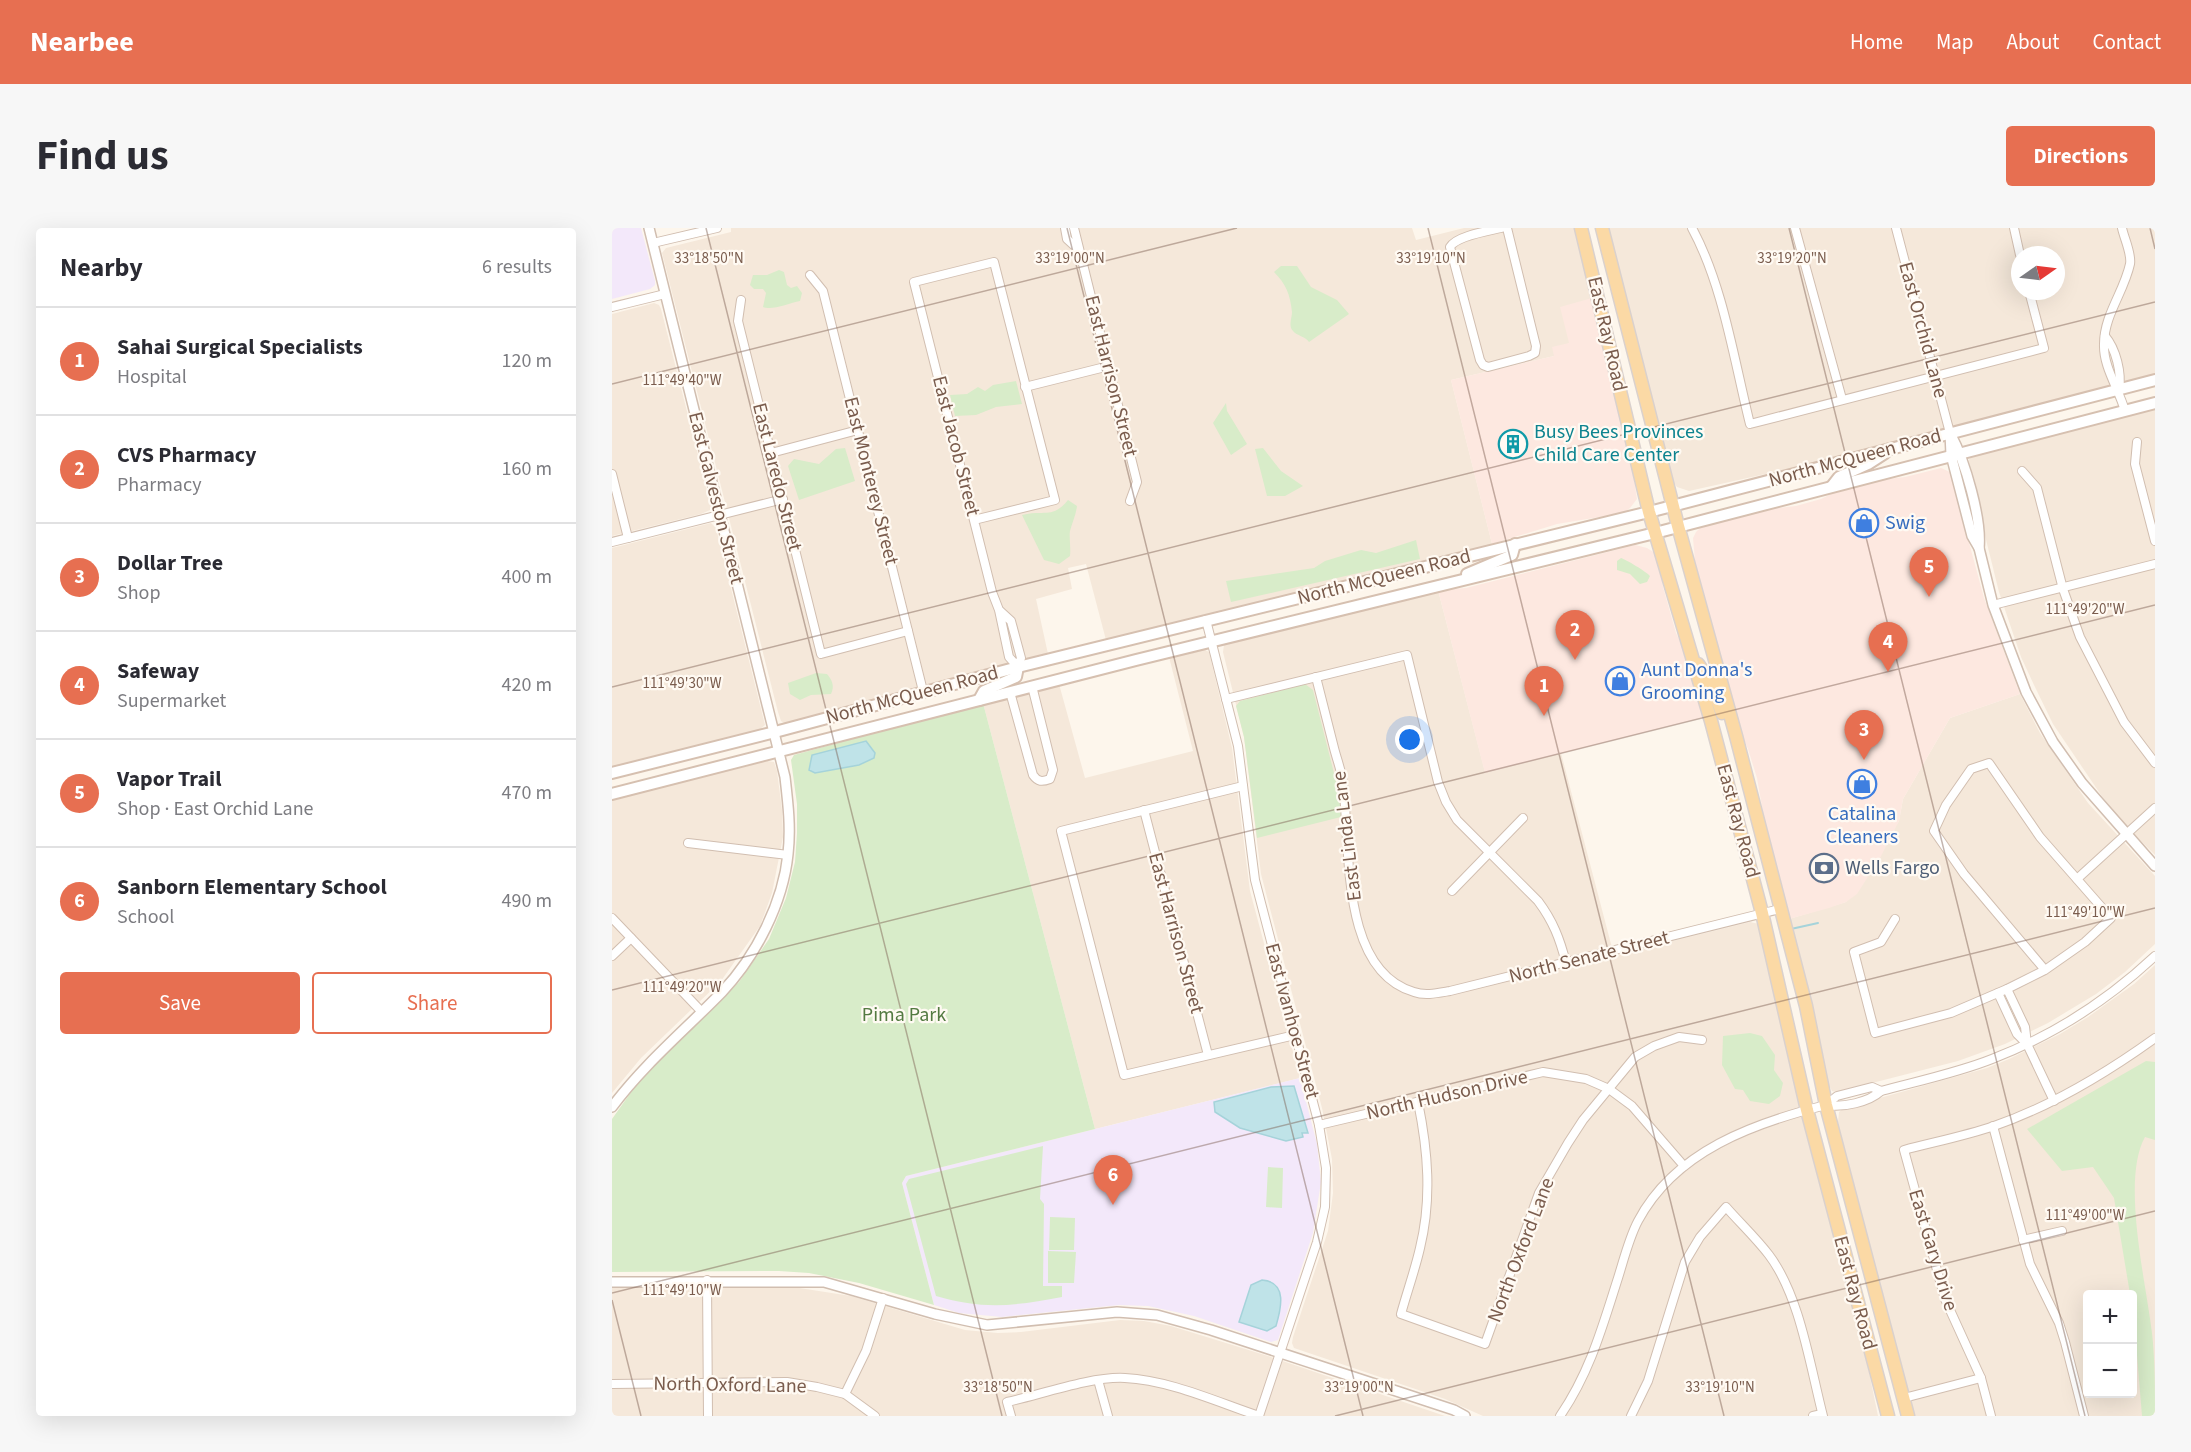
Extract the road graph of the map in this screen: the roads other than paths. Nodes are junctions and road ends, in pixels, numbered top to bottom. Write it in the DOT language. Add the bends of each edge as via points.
graph roads {
  1 [pos="649,228"];
  2 [pos="717,228"];
  3 [pos="1065,228"];
  4 [pos="1074,228"];
  5 [pos="1501,228"];
  6 [pos="1507,228"];
  7 [pos="1581,228"];
  8 [pos="1602,228"];
  9 [pos="1692,228"];
  10 [pos="1795,228"];
  11 [pos="1896,228"];
  12 [pos="2014,228"];
  13 [pos="2122,228"];
  14 [pos="653,243"];
  15 [pos="2018,246"];
  16 [pos="1079,250"];
  17 [pos="810,275"];
  18 [pos="665,294"];
  19 [pos="741,300"];
  20 [pos="2032,300"];
  21 [pos="612,308"];
  22 [pos="1109,366"];
  23 [pos="1934,376"];
  24 [pos="2155,380"];
  25 [pos="1025,387"];
  26 [pos="2119,390"];
  27 [pos="1842,399"];
  28 [pos="2155,403"];
  29 [pos="2125,411"];
  30 [pos="858,430"];
  31 [pos="1950,433"];
  32 [pos="2137,442"];
  33 [pos="1892,448"];
  34 [pos="771,453"];
  35 [pos="1955,454"];
  36 [pos="2022,471"];
  37 [pos="612,474"];
  38 [pos="1832,486"];
  39 [pos="783,499"];
  40 [pos="1130,501"];
  41 [pos="1672,505"];
  42 [pos="1649,512"];
  43 [pos="720,515"];
  44 [pos="974,520"];
  45 [pos="1678,526"];
  46 [pos="1655,533"];
  47 [pos="628,538"];
  48 [pos="2155,540"];
  49 [pos="612,542"];
  50 [pos="1515,544"];
  51 [pos="2155,564"];
  52 [pos="1448,584"];
  53 [pos="2063,589"];
  54 [pos="1993,605"];
  55 [pos="1206,620"];
  56 [pos="908,631"];
  57 [pos="1212,641"];
  58 [pos="1692,655"];
  59 [pos="1018,667"];
  60 [pos="1316,677"];
  61 [pos="1032,686"];
  62 [pos="923,691"];
  63 [pos="1010,692"];
  64 [pos="1226,699"];
  65 [pos="979,700"];
  66 [pos="775,732"];
  67 [pos="1736,736"];
  68 [pos="779,753"];
  69 [pos="2155,763"];
  70 [pos="612,773"];
  71 [pos="1243,786"];
  72 [pos="612,794"];
  73 [pos="2155,808"];
  74 [pos="1144,810"];
  75 [pos="1523,818"];
  76 [pos="2126,835"];
  77 [pos="688,843"];
  78 [pos="1488,853"];
  79 [pos="788,855"];
  80 [pos="2155,866"];
  81 [pos="2077,879"];
  82 [pos="1452,891"];
  83 [pos="1780,909"];
  84 [pos="1762,914"];
  85 [pos="612,918"];
  86 [pos="1896,919"];
  87 [pos="631,938"];
  88 [pos="612,956"];
  89 [pos="2155,956"];
  90 [pos="1566,963"];
  91 [pos="2045,970"];
  92 [pos="1397,985"];
  93 [pos="2007,989"];
  94 [pos="1998,993"];
  95 [pos="701,1011"];
  96 [pos="1295,1035"];
  97 [pos="2155,1038"];
  98 [pos="1702,1040"];
  99 [pos="2027,1044"];
  100 [pos="1208,1055"];
  101 [pos="1609,1089"];
  102 [pos="2054,1101"];
  103 [pos="1418,1102"];
  104 [pos="1826,1105"];
  105 [pos="612,1107"];
  106 [pos="1807,1110"];
  107 [pos="1319,1125"];
  108 [pos="1993,1126"];
  109 [pos="1684,1166"];
  110 [pos="2062,1231"];
  111 [pos="2023,1240"];
  112 [pos="707,1280"];
  113 [pos="612,1281"];
  114 [pos="883,1298"];
  115 [pos="1280,1353"];
  116 [pos="1981,1378"];
  117 [pos="1098,1380"];
  118 [pos="708,1382"];
  119 [pos="612,1384"];
  120 [pos="844,1394"];
  121 [pos="1904,1398"];
  122 [pos="1453,1413"];
  123 [pos="1823,1415"];
  124 [pos="708,1416"];
  125 [pos="875,1416"];
  126 [pos="1011,1416"];
  127 [pos="1108,1416"];
  128 [pos="1259,1416"];
  129 [pos="1465,1416"];
  130 [pos="1560,1416"];
  131 [pos="1631,1416"];
  132 [pos="1813,1416"];
  133 [pos="1888,1416"];
  134 [pos="1908,1416"];
  135 [pos="1991,1416"];
  136 [pos="2084,1416"];
  1 -- 14 [label="street, East Galveston Street"];
  2 -- 14 [label="street"];
  3 -- 16 [label="street, East Harrison Street" via="1067,239"];
  4 -- 16 [label="street, East Harrison Street"];
  5 -- 6 [label="street" via="1459,239 1450,247 1480,360 1488,367 1529,356 1535,353 1536,346"];
  7 -- 42 [label="main road, East Ray Road"];
  8 -- 41 [label="main road, East Ray Road"];
  9 -- 27 [label="street" via="1714,279 1750,424"];
  10 -- 27 [label="street"];
  11 -- 23 [label="street, East Orchid Lane"];
  12 -- 15 [label="street"];
  13 -- 26 [label="street" via="2130,262 2107,322 2103,345"];
  14 -- 18 [label="street, East Galveston Street"];
  16 -- 22 [label="street, East Harrison Street"];
  17 -- 30 [label="street, East Monterey Street" via="823,291"];
  18 -- 21 [label="street"];
  18 -- 43 [label="street, East Galveston Street"];
  19 -- 34 [label="street, East Laredo Street" via="738,321"];
  20 -- 23 [label="street" via="2044,348"];
  22 -- 25 [label="street"];
  22 -- 40 [label="street, East Harrison Street" via="1137,482"];
  23 -- 27 [label="street"];
  23 -- 31 [label="street, East Orchid Lane"];
  24 -- 26 [label="main road, North McQueen Road"];
  25 -- 44 [label="street" via="1055,500"];
  25 -- 44 [label="street, East Jacob Street" via="994,262 914,282"];
  26 -- 29 [label="street"];
  26 -- 31 [label="main road, North McQueen Road"];
  28 -- 29 [label="main road, North McQueen Road"];
  29 -- 35 [label="main road, North McQueen Road"];
  30 -- 34 [label="street"];
  30 -- 56 [label="street, East Monterey Street"];
  31 -- 33 [label="main road, North McQueen Road"];
  31 -- 35 [label="street, East Orchid Lane"];
  32 -- 48 [label="street" via="2135,464"];
  33 -- 38 [label="main road" via="1839,477"];
  33 -- 41 [label="main road, North McQueen Road"];
  34 -- 39 [label="street, East Laredo Street"];
  35 -- 38 [label="main road, North McQueen Road"];
  35 -- 54 [label="street, East Orchid Lane" via="1972,536 1979,548"];
  36 -- 53 [label="street" via="2037,488"];
  37 -- 47 [label="street"];
  38 -- 45 [label="main road, North McQueen Road"];
  39 -- 43 [label="street"];
  39 -- 56 [label="street, East Laredo Street" via="821,654"];
  41 -- 42 [label="main road, North McQueen Road"];
  41 -- 45 [label="main road, East Ray Road"];
  42 -- 46 [label="main road, East Ray Road"];
  42 -- 50 [label="main road, North McQueen Road"];
  43 -- 47 [label="street"];
  43 -- 66 [label="street, East Galveston Street"];
  44 -- 59 [label="street, East Jacob Street" via="992,591 999,610 1011,621 1020,658"];
  45 -- 46 [label="main road, North McQueen Road"];
  45 -- 67 [label="main road, East Ray Road"];
  46 -- 52 [label="main road, North McQueen Road"];
  46 -- 58 [label="main road, East Ray Road"];
  47 -- 49 [label="street"];
  50 -- 52 [label="main road" via="1512,555"];
  50 -- 55 [label="main road, North McQueen Road"];
  51 -- 53 [label="street"];
  52 -- 57 [label="main road, North McQueen Road"];
  53 -- 54 [label="street"];
  53 -- 69 [label="street" via="2080,637 2104,685 2124,722"];
  54 -- 76 [label="street, East Orchid Lane" via="2026,692 2053,742"];
  55 -- 57 [label="street, East Ivanhoe Street"];
  55 -- 59 [label="main road, North McQueen Road"];
  56 -- 62 [label="street, East Monterey Street"];
  57 -- 61 [label="main road, North McQueen Road"];
  57 -- 64 [label="street, East Ivanhoe Street"];
  58 -- 67 [label="main road" via="1712,685 1728,729"];
  58 -- 84 [label="main road, East Ray Road"];
  59 -- 62 [label="main road, North McQueen Road"];
  59 -- 65 [label="main road" via="1016,677 984,691"];
  60 -- 64 [label="street"];
  60 -- 78 [label="street" via="1407,655 1446,802 1456,820"];
  60 -- 92 [label="street, East Linda Lane" via="1343,780 1353,897 1359,922 1367,952"];
  61 -- 63 [label="main road, North McQueen Road"];
  61 -- 63 [label="street" via="1053,770 1050,779 1042,782 1033,776"];
  62 -- 66 [label="main road, North McQueen Road"];
  63 -- 65 [label="main road, North McQueen Road"];
  64 -- 71 [label="street, East Ivanhoe Street"];
  65 -- 68 [label="main road, North McQueen Road"];
  66 -- 68 [label="street, East Galveston Street"];
  66 -- 70 [label="main road, North McQueen Road"];
  67 -- 83 [label="main road, East Ray Road"];
  68 -- 72 [label="main road, North McQueen Road"];
  68 -- 79 [label="street, East Galveston Street" via="789,809"];
  71 -- 74 [label="street"];
  71 -- 96 [label="street, East Ivanhoe Street" via="1255,880"];
  73 -- 76 [label="street"];
  74 -- 100 [label="street, East Harrison Street"];
  74 -- 100 [label="street" via="1061,831 1124,1075"];
  75 -- 78 [label="street"];
  76 -- 80 [label="street, East Orchid Lane"];
  76 -- 81 [label="street"];
  77 -- 79 [label="street"];
  78 -- 82 [label="street"];
  78 -- 90 [label="street" via="1549,916"];
  79 -- 95 [label="street, East Galveston Street" via="773,910 757,943 738,972"];
  81 -- 91 [label="street" via="2111,918"];
  81 -- 91 [label="street" via="2040,837 1989,763 1971,769 1934,831 1964,874"];
  83 -- 84 [label="street, North Senate Street"];
  83 -- 104 [label="main road, East Ray Road" via="1806,1006"];
  84 -- 90 [label="street, North Senate Street"];
  84 -- 106 [label="main road, East Ray Road"];
  85 -- 87 [label="street"];
  86 -- 94 [label="street" via="1881,942 1854,952 1875,1033 1951,1013"];
  87 -- 88 [label="street"];
  87 -- 95 [label="street"];
  89 -- 99 [label="street" via="2103,999"];
  90 -- 92 [label="street, North Senate Street" via="1431,994 1415,993"];
  91 -- 93 [label="street"];
  93 -- 94 [label="street"];
  93 -- 99 [label="street" via="2025,1027"];
  94 -- 99 [label="street" via="2017,1035"];
  95 -- 105 [label="street, East Galveston Street" via="631,1081"];
  96 -- 100 [label="street"];
  96 -- 107 [label="street, East Ivanhoe Street"];
  97 -- 102 [label="street"];
  98 -- 101 [label="street, North Oxford Lane" via="1679,1037 1654,1046 1635,1058"];
  99 -- 102 [label="street"];
  99 -- 104 [label="street" via="1970,1066 1881,1090 1872,1087 1837,1096"];
  101 -- 103 [label="street, North Hudson Drive" via="1586,1079 1543,1072"];
  101 -- 103 [label="street, North Oxford Lane" via="1568,1143 1539,1193 1485,1344 1401,1314 1426,1212 1426,1142"];
  101 -- 109 [label="street, North Hudson Drive" via="1632,1106"];
  102 -- 108 [label="street"];
  103 -- 107 [label="street, North Hudson Drive"];
  104 -- 106 [label="street"];
  104 -- 121 [label="main road, East Ray Road"];
  106 -- 109 [label="street" via="1727,1139"];
  106 -- 133 [label="main road, East Ray Road"];
  107 -- 115 [label="street, East Ivanhoe Street" via="1326,1168 1325,1207"];
  108 -- 111 [label="street"];
  108 -- 116 [label="street, East Gary Drive" via="1905,1150 1945,1299"];
  109 -- 130 [label="street" via="1659,1191 1638,1222 1591,1360"];
  110 -- 111 [label="street"];
  111 -- 136 [label="street" via="2030,1264 2059,1323"];
  112 -- 113 [label="street"];
  112 -- 114 [label="street" via="824,1282"];
  112 -- 118 [label="street"];
  114 -- 115 [label="street" via="987,1325 1117,1312 1145,1313"];
  114 -- 120 [label="street" via="866,1352"];
  115 -- 122 [label="street"];
  115 -- 128 [label="street, East Ivanhoe Street"];
  116 -- 121 [label="street"];
  116 -- 135 [label="street, East Gary Drive"];
  117 -- 126 [label="street" via="1007,1402"];
  117 -- 127 [label="street"];
  117 -- 128 [label="street" via="1124,1378 1158,1383"];
  118 -- 119 [label="street, North Oxford Lane"];
  118 -- 120 [label="street, North Oxford Lane" via="788,1382"];
  118 -- 124 [label="street"];
  120 -- 125 [label="street, North Oxford Lane"];
  121 -- 134 [label="main road, East Ray Road"];
  122 -- 129 [label="street"];
  123 -- 131 [label="street" via="1785,1281 1769,1255 1726,1207 1685,1262 1648,1381"];
  123 -- 132 [label="street"];
}
